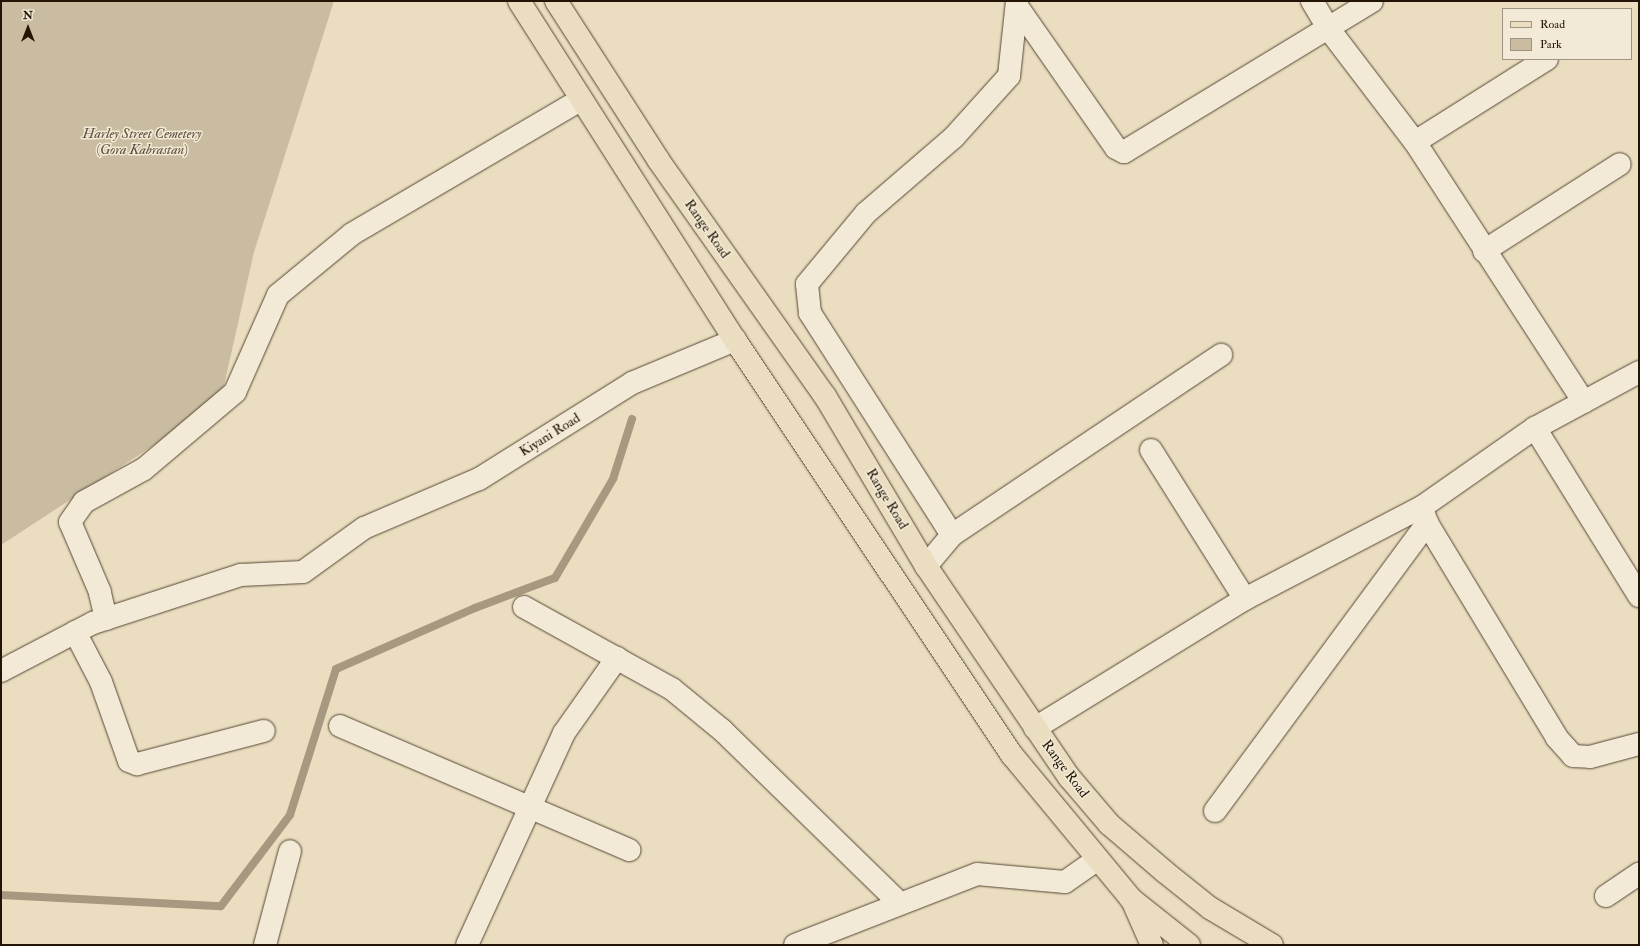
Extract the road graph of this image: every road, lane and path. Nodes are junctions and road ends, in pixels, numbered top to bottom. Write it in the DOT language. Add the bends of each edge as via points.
graph roads {
  1 [pos="519,1"];
  2 [pos="556,1"];
  3 [pos="1312,1"];
  4 [pos="1372,1"];
  5 [pos="1018,5"];
  6 [pos="1328,28"];
  7 [pos="1545,60"];
  8 [pos="580,100"];
  9 [pos="1416,142"];
  10 [pos="1620,164"];
  11 [pos="1484,251"];
  12 [pos="735,340"];
  13 [pos="1221,355"];
  14 [pos="1639,372"];
  15 [pos="1584,402"];
  16 [pos="1535,428"];
  17 [pos="1151,450"];
  18 [pos="1424,515"];
  19 [pos="952,535"];
  20 [pos="926,566"];
  21 [pos="1639,596"];
  22 [pos="1245,598"];
  23 [pos="524,607"];
  24 [pos="106,619"];
  25 [pos="75,632"];
  26 [pos="617,658"];
  27 [pos="1,671"];
  28 [pos="340,726"];
  29 [pos="1034,728"];
  30 [pos="264,730"];
  31 [pos="1639,744"];
  32 [pos="530,808"];
  33 [pos="1215,811"];
  34 [pos="630,850"];
  35 [pos="290,851"];
  36 [pos="1097,860"];
  37 [pos="1639,874"];
  38 [pos="1606,896"];
  39 [pos="1131,899"];
  40 [pos="899,903"];
  41 [pos="265,945"];
  42 [pos="467,945"];
  43 [pos="795,945"];
  44 [pos="1152,945"];
  45 [pos="1189,945"];
  46 [pos="1272,945"];
  1 -- 8 [label="main road"];
  2 -- 20 [label="main road, Range Road" via="659,161 825,396"];
  3 -- 6 [label="street"];
  4 -- 6 [label="street"];
  5 -- 6 [label="street" via="1116,148 1124,152"];
  5 -- 19 [label="street" via="1009,76 954,137 866,213 807,284 810,313"];
  6 -- 9 [label="street"];
  7 -- 9 [label="street"];
  8 -- 12 [label="main road"];
  8 -- 24 [label="street" via="352,234 278,295 235,392 144,469 84,502 70,522 100,592"];
  9 -- 11 [label="street"];
  10 -- 11 [label="street"];
  11 -- 15 [label="street"];
  12 -- 24 [label="street, Kiyani Road" via="632,383 479,479 364,528 303,572 241,574"];
  12 -- 36 [label="main road" via="1012,755"];
  13 -- 19 [label="street"];
  14 -- 15 [label="street"];
  15 -- 16 [label="street"];
  16 -- 18 [label="street"];
  16 -- 21 [label="street"];
  17 -- 22 [label="street"];
  18 -- 22 [label="street"];
  18 -- 31 [label="street" via="1557,738 1573,756 1590,757"];
  18 -- 33 [label="street"];
  19 -- 20 [label="street"];
  20 -- 29 [label="main road, Range Road"];
  22 -- 29 [label="street"];
  23 -- 26 [label="street"];
  24 -- 25 [label="street, Kiyani Road"];
  25 -- 27 [label="street, Kiyani Road"];
  25 -- 30 [label="street" via="101,682 129,761 137,764"];
  26 -- 32 [label="street" via="564,733"];
  26 -- 40 [label="street" via="672,688 722,730"];
  28 -- 32 [label="street"];
  29 -- 46 [label="main road, Range Road" via="1069,777 1109,824 1210,908"];
  32 -- 34 [label="street"];
  32 -- 42 [label="street"];
  35 -- 41 [label="street"];
  36 -- 39 [label="main road"];
  36 -- 40 [label="street" via="1065,882 977,874"];
  37 -- 38 [label="street"];
  39 -- 44 [label="main road"];
  39 -- 45 [label="main road"];
  40 -- 43 [label="street"];
}
